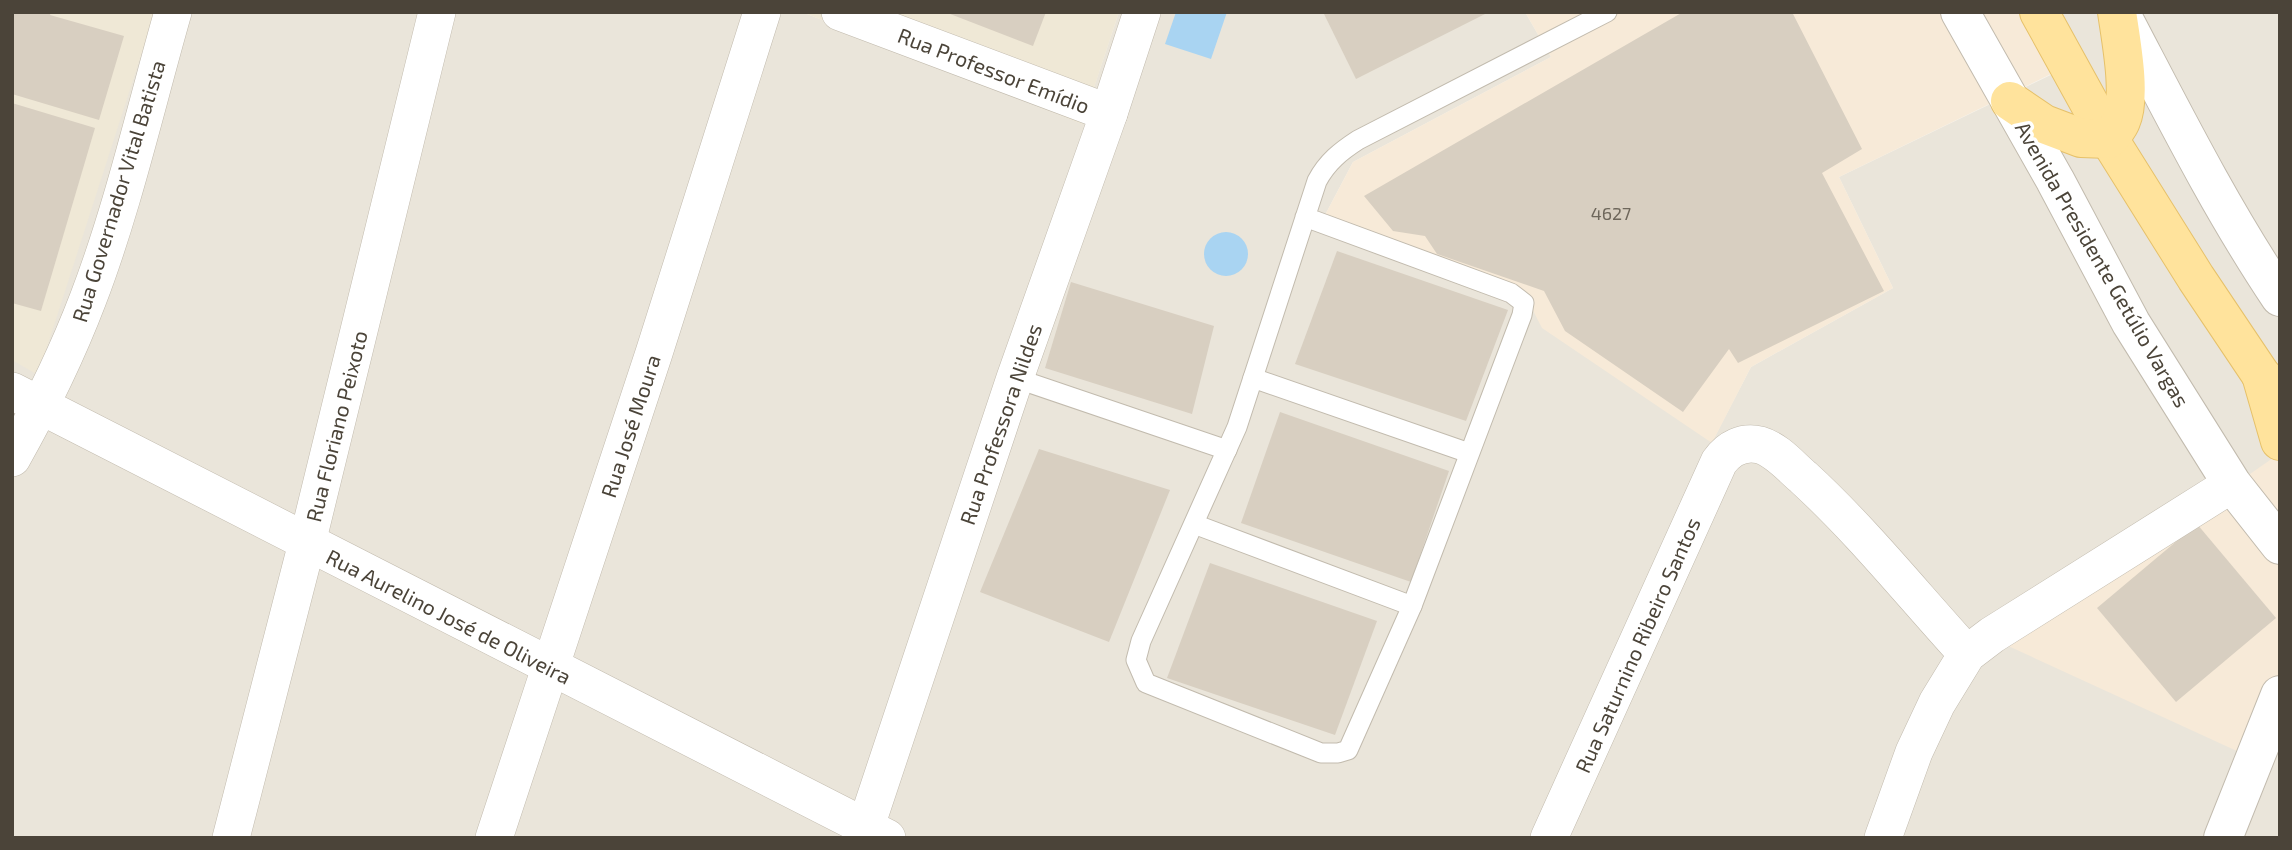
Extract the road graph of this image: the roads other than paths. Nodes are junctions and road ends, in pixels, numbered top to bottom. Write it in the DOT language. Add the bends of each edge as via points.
graph roads {
  1 [pos="173,12"];
  2 [pos="437,12"];
  3 [pos="762,12"];
  4 [pos="840,12"];
  5 [pos="1142,12"];
  6 [pos="1607,12"];
  7 [pos="1960,12"];
  8 [pos="2039,12"];
  9 [pos="2118,12"];
  10 [pos="2010,100"];
  11 [pos="1109,113"];
  12 [pos="2109,139"];
  13 [pos="1306,217"];
  14 [pos="2280,297"];
  15 [pos="1015,378"];
  16 [pos="1253,378"];
  17 [pos="2270,385"];
  18 [pos="27,399"];
  19 [pos="2280,441"];
  20 [pos="1227,450"];
  21 [pos="1468,453"];
  22 [pos="12,458"];
  23 [pos="2232,484"];
  24 [pos="1194,524"];
  25 [pos="307,543"];
  26 [pos="2280,545"];
  27 [pos="1412,606"];
  28 [pos="1967,654"];
  29 [pos="550,667"];
  30 [pos="2280,695"];
  31 [pos="872,834"];
  32 [pos="231,838"];
  33 [pos="494,838"];
  34 [pos="1549,838"];
  35 [pos="1883,838"];
  36 [pos="2223,838"];
  1 -- 18 [label="street, Rua Governador Vital Batista" via="89,298"];
  2 -- 25 [label="street, Rua Floriano Peixoto"];
  3 -- 29 [label="street, Rua José Moura"];
  4 -- 11 [label="street, Rua Professor Emídio"];
  5 -- 11 [label="street, Rua Professora Nildes"];
  6 -- 13 [label="lane" via="1343,149 1317,181"];
  7 -- 10 [label="street, Avenida Presidente Getúlio Vargas"];
  8 -- 12 [label="main road"];
  9 -- 12 [label="main road" via="2126,102"];
  9 -- 14 [label="street" via="2203,172"];
  10 -- 12 [label="main road" via="2044,124 2081,138"];
  10 -- 23 [label="street, Avenida Presidente Getúlio Vargas" via="2131,323"];
  11 -- 15 [label="street, Rua Professora Nildes"];
  12 -- 17 [label="main road"];
  13 -- 16 [label="lane"];
  13 -- 21 [label="lane" via="1511,293 1524,303"];
  15 -- 20 [label="lane"];
  15 -- 31 [label="street, Rua Professora Nildes"];
  16 -- 20 [label="lane"];
  16 -- 21 [label="lane"];
  17 -- 19 [label="main road"];
  18 -- 22 [label="street, Rua Governador Vital Batista"];
  18 -- 25 [label="street, Rua Aurelino José de Oliveira"];
  20 -- 24 [label="lane"];
  21 -- 27 [label="lane"];
  23 -- 26 [label="street, Avenida Presidente Getúlio Vargas"];
  23 -- 28 [label="street"];
  24 -- 27 [label="lane"];
  24 -- 27 [label="lane" via="1141,641 1136,660 1146,683 1321,753 1348,750"];
  25 -- 29 [label="street, Rua Aurelino José de Oliveira"];
  25 -- 32 [label="street, Rua Floriano Peixoto"];
  28 -- 34 [label="street, Rua Saturnino Ribeiro Santos" via="1825,497 1776,453 1759,445 1741,444 1719,462"];
  28 -- 35 [label="street" via="1914,752"];
  29 -- 31 [label="street, Rua Aurelino José de Oliveira"];
  29 -- 33 [label="street, Rua José Moura"];
  30 -- 36 [label="street"];
}
